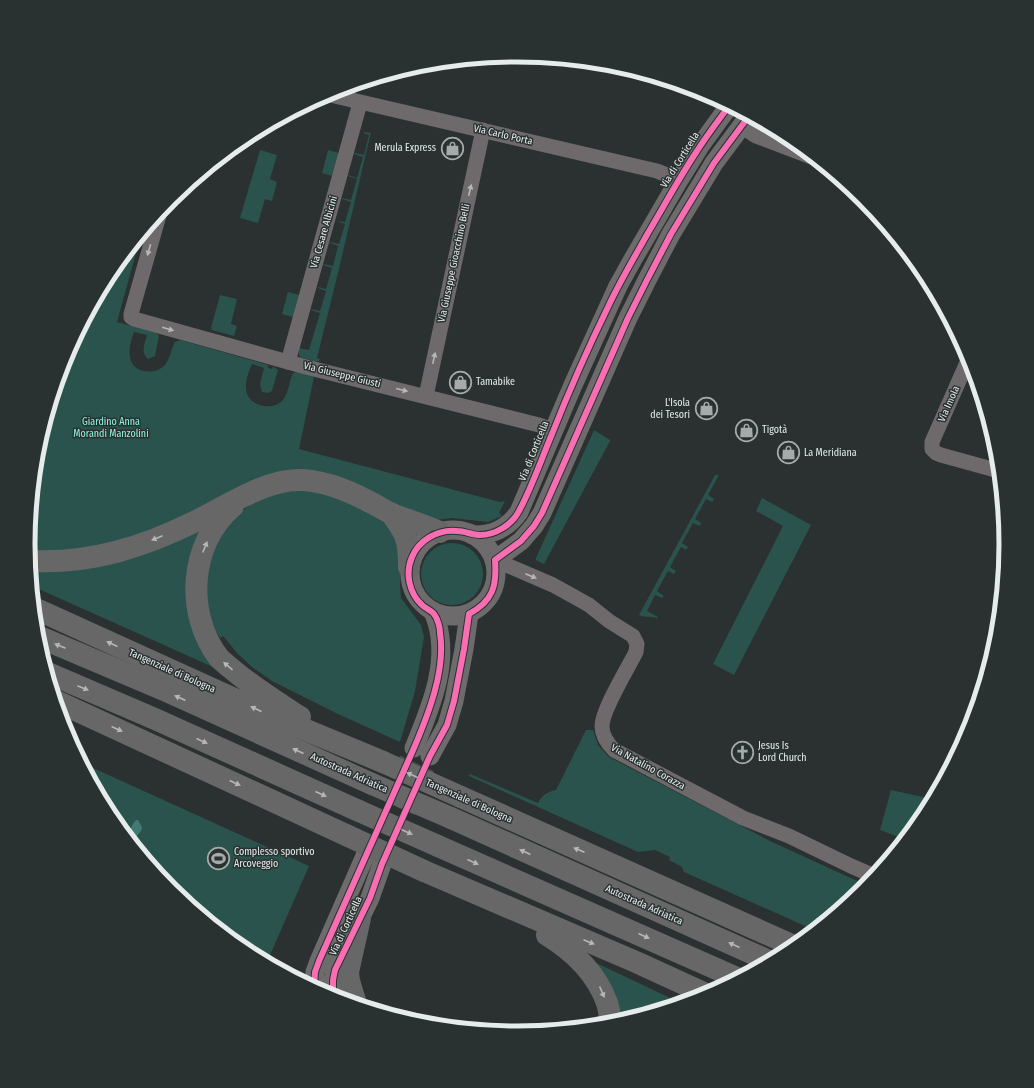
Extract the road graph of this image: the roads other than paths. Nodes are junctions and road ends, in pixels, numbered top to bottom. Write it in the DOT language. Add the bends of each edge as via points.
graph roads {
  1 [pos="338,97"];
  2 [pos="360,103"];
  3 [pos="726,110"];
  4 [pos="734,114"];
  5 [pos="745,121"];
  6 [pos="483,130"];
  7 [pos="796,151"];
  8 [pos="679,180"];
  9 [pos="157,224"];
  10 [pos="288,362"];
  11 [pos="965,367"];
  12 [pos="426,396"];
  13 [pos="553,430"];
  14 [pos="993,469"];
  15 [pos="243,498"];
  16 [pos="391,514"];
  17 [pos="440,532"];
  18 [pos="472,535"];
  19 [pos="495,560"];
  20 [pos="36,562"];
  21 [pos="409,567"];
  22 [pos="40,611"];
  23 [pos="434,614"];
  24 [pos="469,614"];
  25 [pos="44,639"];
  26 [pos="53,675"];
  27 [pos="63,704"];
  28 [pos="375,759"];
  29 [pos="601,860"];
  30 [pos="868,874"];
  31 [pos="461,888"];
  32 [pos="360,918"];
  33 [pos="799,935"];
  34 [pos="787,943"];
  35 [pos="678,951"];
  36 [pos="763,958"];
  37 [pos="731,975"];
  38 [pos="728,977"];
  39 [pos="314,981"];
  40 [pos="333,989"];
  41 [pos="698,990"];
  42 [pos="354,997"];
  43 [pos="610,1017"];
  1 -- 2 [label="street, Via Carlo Porta"];
  2 -- 6 [label="street, Via Carlo Porta"];
  2 -- 10 [label="street, Via Cesare Albicini"];
  3 -- 8 [label="main road, Via di Corticella"];
  4 -- 5 [label="main road"];
  5 -- 7 [label="street" via="756,136"];
  5 -- 19 [label="main road" via="709,171 647,280 542,513 522,541"];
  6 -- 8 [label="street, Via Carlo Porta" via="657,171"];
  12 -- 6 [label="street, Via Giuseppe Gioacchino Belli, one-way"];
  8 -- 13 [label="main road, Via di Corticella" via="608,307"];
  9 -- 10 [label="street, Via Giuseppe Giusti, one-way" via="131,317"];
  10 -- 12 [label="street, Via Giuseppe Giusti, one-way"];
  11 -- 14 [label="street, Via Imola" via="932,442 932,449 941,455"];
  12 -- 13 [label="street, Via Giuseppe Giusti"];
  13 -- 18 [label="main road, Via di Corticella" via="525,498 513,520 500,530 482,536"];
  15 -- 16 [label="highway" via="284,481 314,481 347,491"];
  15 -- 20 [label="highway, one-way" via="160,537 118,553 83,559"];
  28 -- 15 [label="highway, one-way" via="282,705 238,674 220,659 211,646 204,632 196,598 199,562 219,521"];
  16 -- 17 [label="highway"];
  16 -- 21 [label="highway" via="408,541"];
  17 -- 18 [label="main road, Via di Corticella" via="456,530"];
  17 -- 21 [label="main road, Via di Corticella" via="420,545"];
  18 -- 19 [label="main road, Via di Corticella" via="487,545"];
  19 -- 24 [label="main road" via="495,584 492,593 486,602"];
  19 -- 30 [label="street, Via Natalino Corazza, one-way" via="553,585 589,605 630,633 636,640 636,652 603,717 602,731 608,744 622,754 743,818 789,836"];
  21 -- 23 [label="main road" via="412,591 421,604"];
  28 -- 22 [label="highway, Tangenziale di Bologna, one-way" via="265,713"];
  23 -- 24 [label="main road"];
  23 -- 24 [label="main road" via="441,635 441,656 422,752 447,725 454,701"];
  36 -- 25 [label="highway, Autostrada Adriatica, one-way, bridge"];
  26 -- 35 [label="highway, one-way, bridge"];
  27 -- 31 [label="highway, one-way, bridge"];
  29 -- 28 [label="highway, Tangenziale di Bologna, one-way, bridge"];
  29 -- 33 [label="highway"];
  29 -- 34 [label="highway, Tangenziale di Bologna"];
  31 -- 41 [label="highway, one-way"];
  31 -- 43 [label="highway, one-way" via="525,922 568,949 599,984"];
  32 -- 39 [label="main road, Via di Corticella" via="370,898 374,860 319,961"];
  32 -- 40 [label="main road, Via di Corticella" via="335,970"];
  32 -- 42 [label="highway" via="348,972"];
  35 -- 37 [label="highway"];
  35 -- 38 [label="highway"];
}
